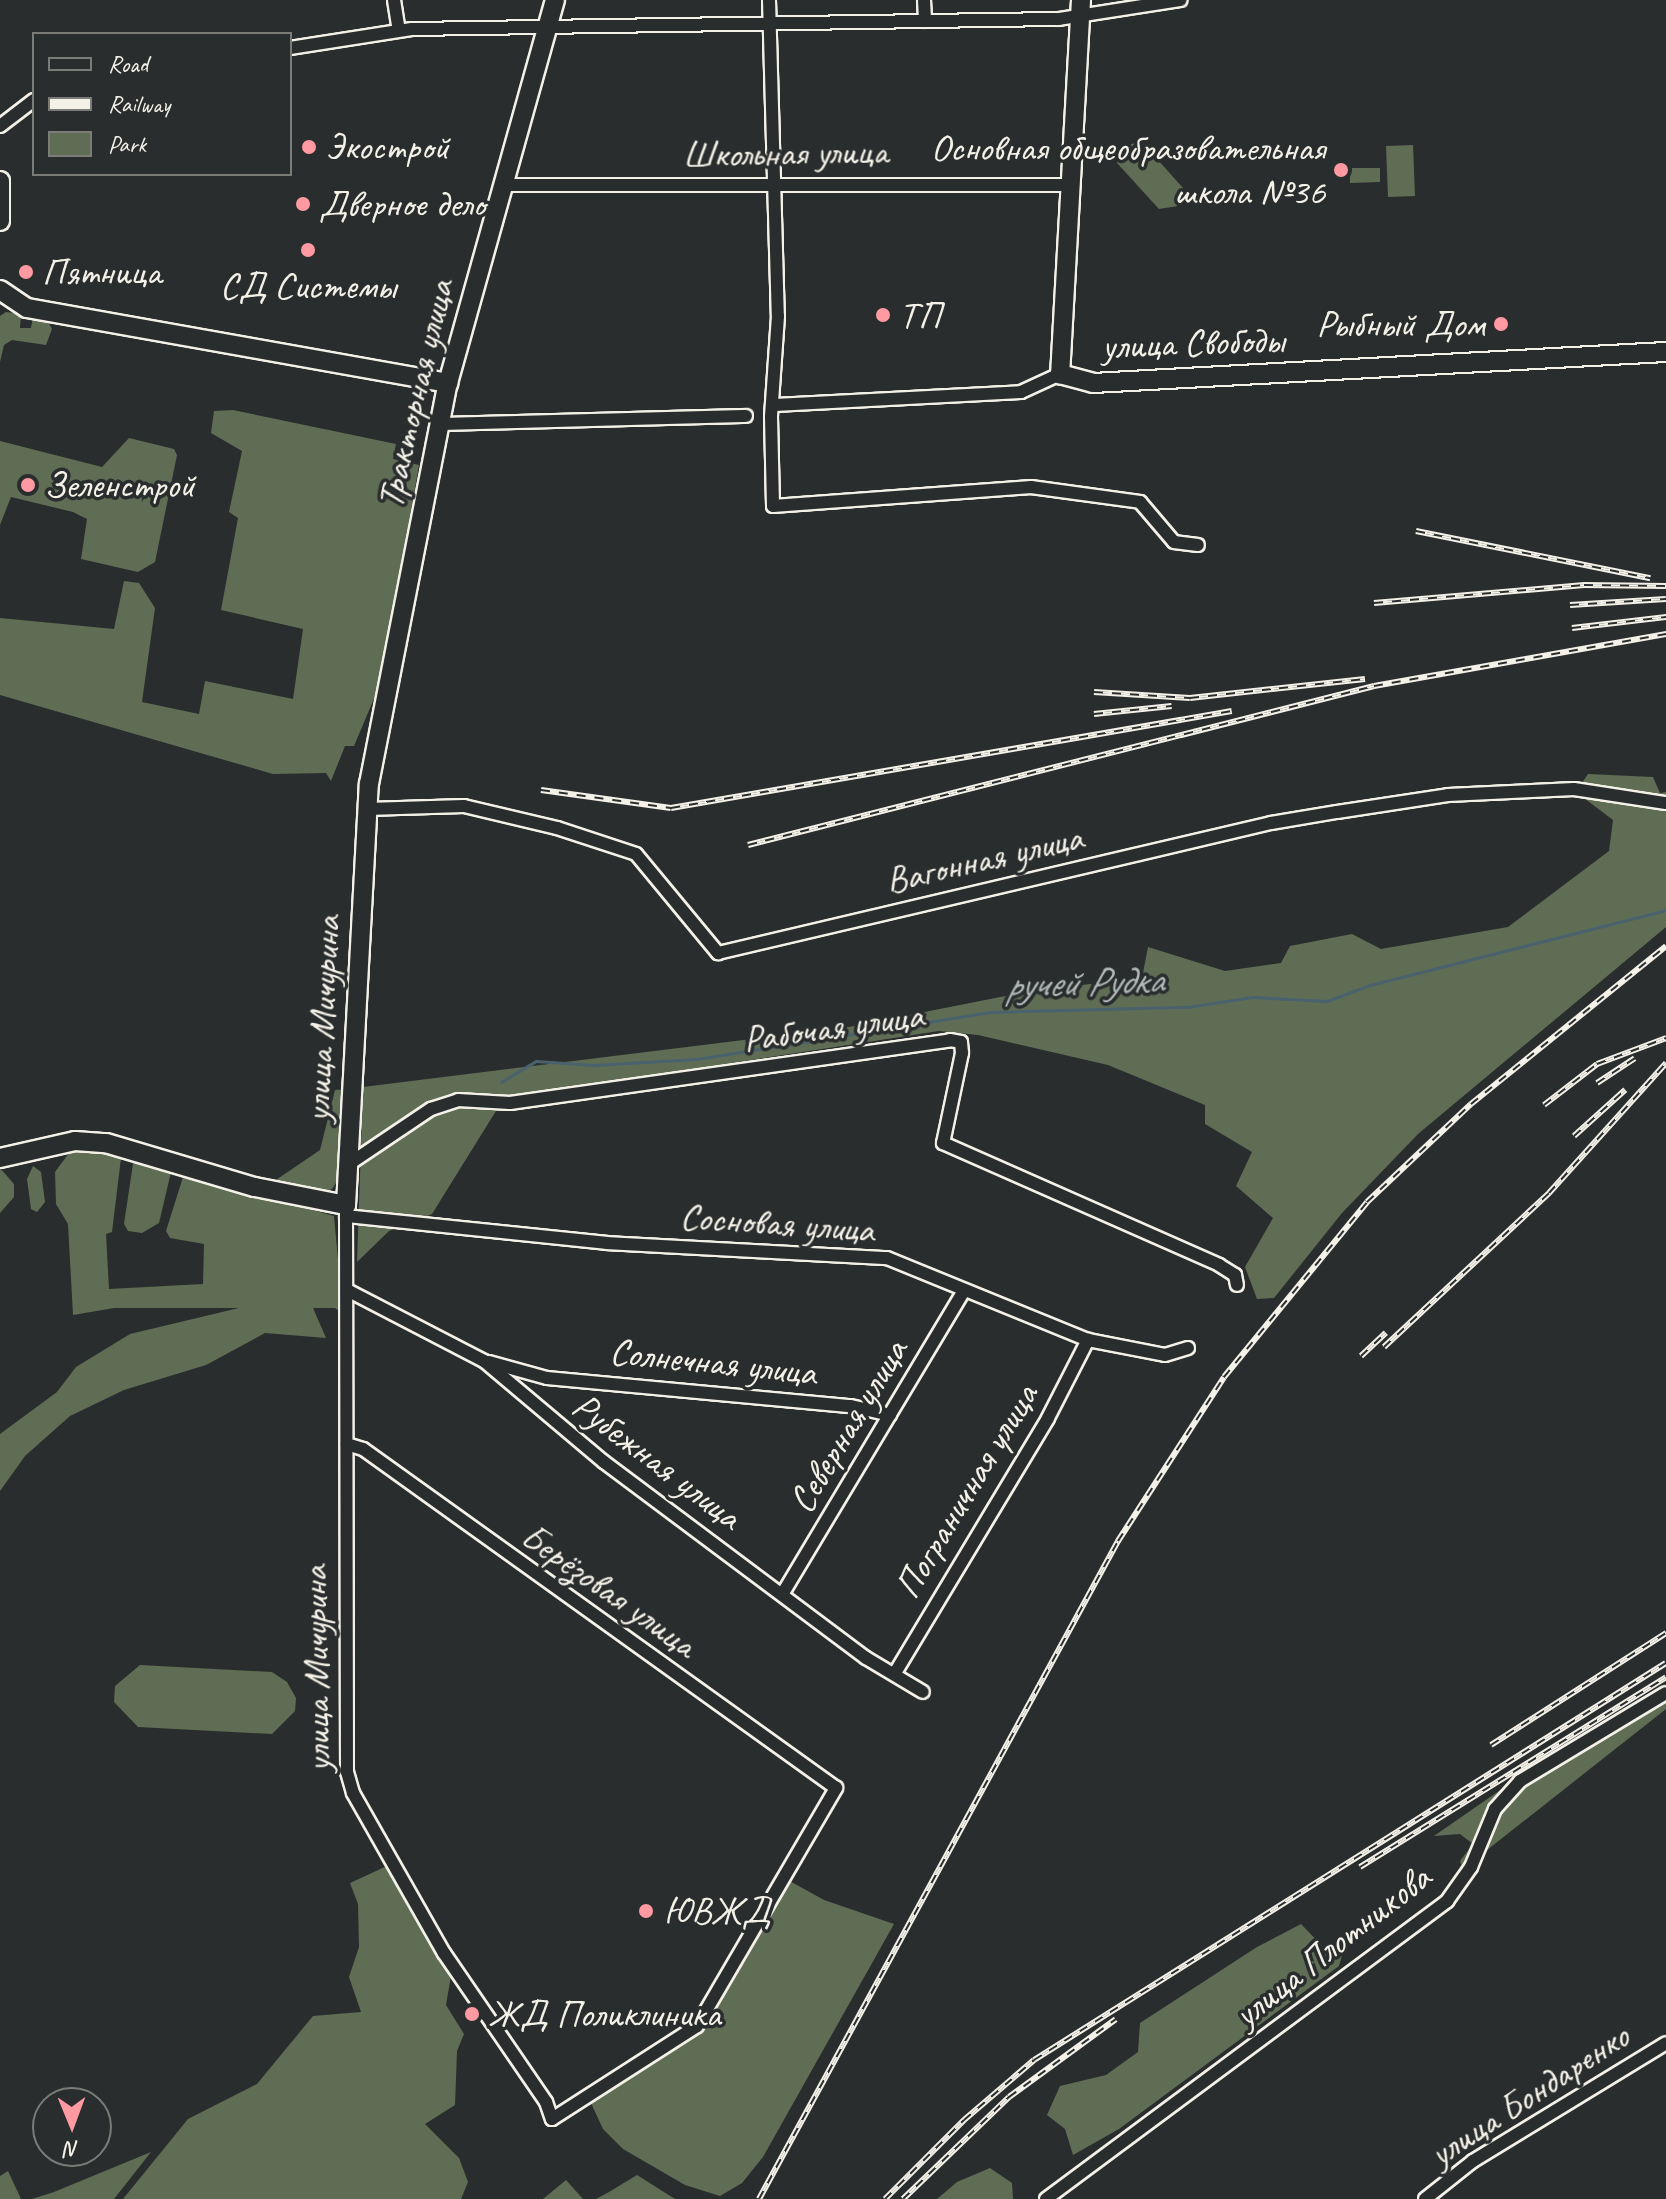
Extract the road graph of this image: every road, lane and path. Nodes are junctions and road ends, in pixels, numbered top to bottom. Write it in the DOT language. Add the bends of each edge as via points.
graph roads {
  1 [pos="394,0"];
  2 [pos="555,0"];
  3 [pos="769,0"];
  4 [pos="924,0"];
  5 [pos="1181,0"];
  6 [pos="1081,8"];
  7 [pos="925,21"];
  8 [pos="769,26"];
  9 [pos="548,27"];
  10 [pos="399,30"];
  11 [pos="292,48"];
  12 [pos="32,102"];
  13 [pos="0,126"];
  14 [pos="0,181"];
  15 [pos="773,183"];
  16 [pos="502,185"];
  17 [pos="1069,185"];
  18 [pos="0,221"];
  19 [pos="0,290"];
  20 [pos="1666,352"];
  21 [pos="1060,374"];
  22 [pos="448,383"];
  23 [pos="775,405"];
  24 [pos="746,416"];
  25 [pos="438,424"];
  26 [pos="1198,545"];
  27 [pos="1666,803"];
  28 [pos="367,809"];
  29 [pos="0,1158"];
  30 [pos="349,1164"];
  31 [pos="346,1210"];
  32 [pos="1237,1285"];
  33 [pos="347,1290"];
  34 [pos="964,1290"];
  35 [pos="1088,1340"];
  36 [pos="1188,1348"];
  37 [pos="484,1361"];
  38 [pos="890,1415"];
  39 [pos="347,1444"];
  40 [pos="783,1593"];
  41 [pos="895,1673"];
  42 [pos="923,1692"];
  43 [pos="1666,1693"];
  44 [pos="836,1788"];
  45 [pos="1666,2043"];
  46 [pos="1046,2199"];
  47 [pos="1425,2199"];
  1 -- 10 [label="street"];
  2 -- 9 [label="main road, Тракторная улица"];
  3 -- 8 [label="street"];
  4 -- 7 [label="street"];
  5 -- 6 [label="street"];
  6 -- 7 [label="street"];
  6 -- 17 [label="main road"];
  7 -- 8 [label="street"];
  8 -- 9 [label="street"];
  8 -- 15 [label="street"];
  9 -- 10 [label="street"];
  9 -- 16 [label="main road, Тракторная улица"];
  10 -- 11 [label="street"];
  12 -- 13 [label="street"];
  14 -- 18 [label="main road"];
  15 -- 16 [label="street, Школьная улица"];
  15 -- 17 [label="street, Школьная улица"];
  15 -- 23 [label="street"];
  16 -- 22 [label="main road, Тракторная улица"];
  17 -- 21 [label="main road"];
  19 -- 22 [label="main road" via="27,308"];
  20 -- 21 [label="main road, улица Свободы" via="1093,383"];
  21 -- 23 [label="street, улица Свободы" via="1021,392"];
  22 -- 25 [label="main road, Тракторная улица"];
  23 -- 26 [label="street" via="773,506 1031,487 1140,502 1174,542"];
  24 -- 25 [label="street"];
  25 -- 28 [label="main road, Тракторная улица"];
  27 -- 28 [label="street, Вагонная улица" via="1574,789 1448,795 1351,810 1256,826 718,953 636,854 464,806"];
  28 -- 30 [label="main road, улица Мичурина"];
  29 -- 31 [label="main road" via="75,1141 106,1143"];
  30 -- 31 [label="main road, улица Мичурина"];
  30 -- 32 [label="street, Рабочая улица" via="431,1109 458,1100 510,1103 950,1040 961,1042 962,1053 943,1143 1219,1265 1235,1275"];
  31 -- 33 [label="street, улица Мичурина"];
  31 -- 34 [label="street, Сосновая улица" via="607,1243 887,1258"];
  33 -- 37 [label="street, Рубежная улица"];
  33 -- 39 [label="street, улица Мичурина"];
  34 -- 35 [label="street, Сосновая улица"];
  34 -- 38 [label="street, Северная улица"];
  35 -- 36 [label="street, Сосновая улица" via="1165,1355"];
  35 -- 41 [label="street, Пограничная улица" via="1048,1418"];
  37 -- 38 [label="street, Солнечная улица" via="547,1378 851,1406"];
  37 -- 40 [label="street, Рубежная улица" via="604,1462"];
  38 -- 40 [label="street, Северная улица"];
  39 -- 44 [label="street, Берёзовая улица" via="363,1449"];
  39 -- 44 [label="street, улица Мичурина" via="347,1772 353,1793 444,1953 529,2075 552,2119 697,2026"];
  40 -- 41 [label="street, Рубежная улица" via="866,1658"];
  41 -- 42 [label="street, Рубежная улица"];
  43 -- 46 [label="street, улица Плотникова" via="1520,1781 1495,1809 1471,1867 1447,1901"];
  45 -- 47 [label="street, улица Бондаренко" via="1473,2161"];
}
